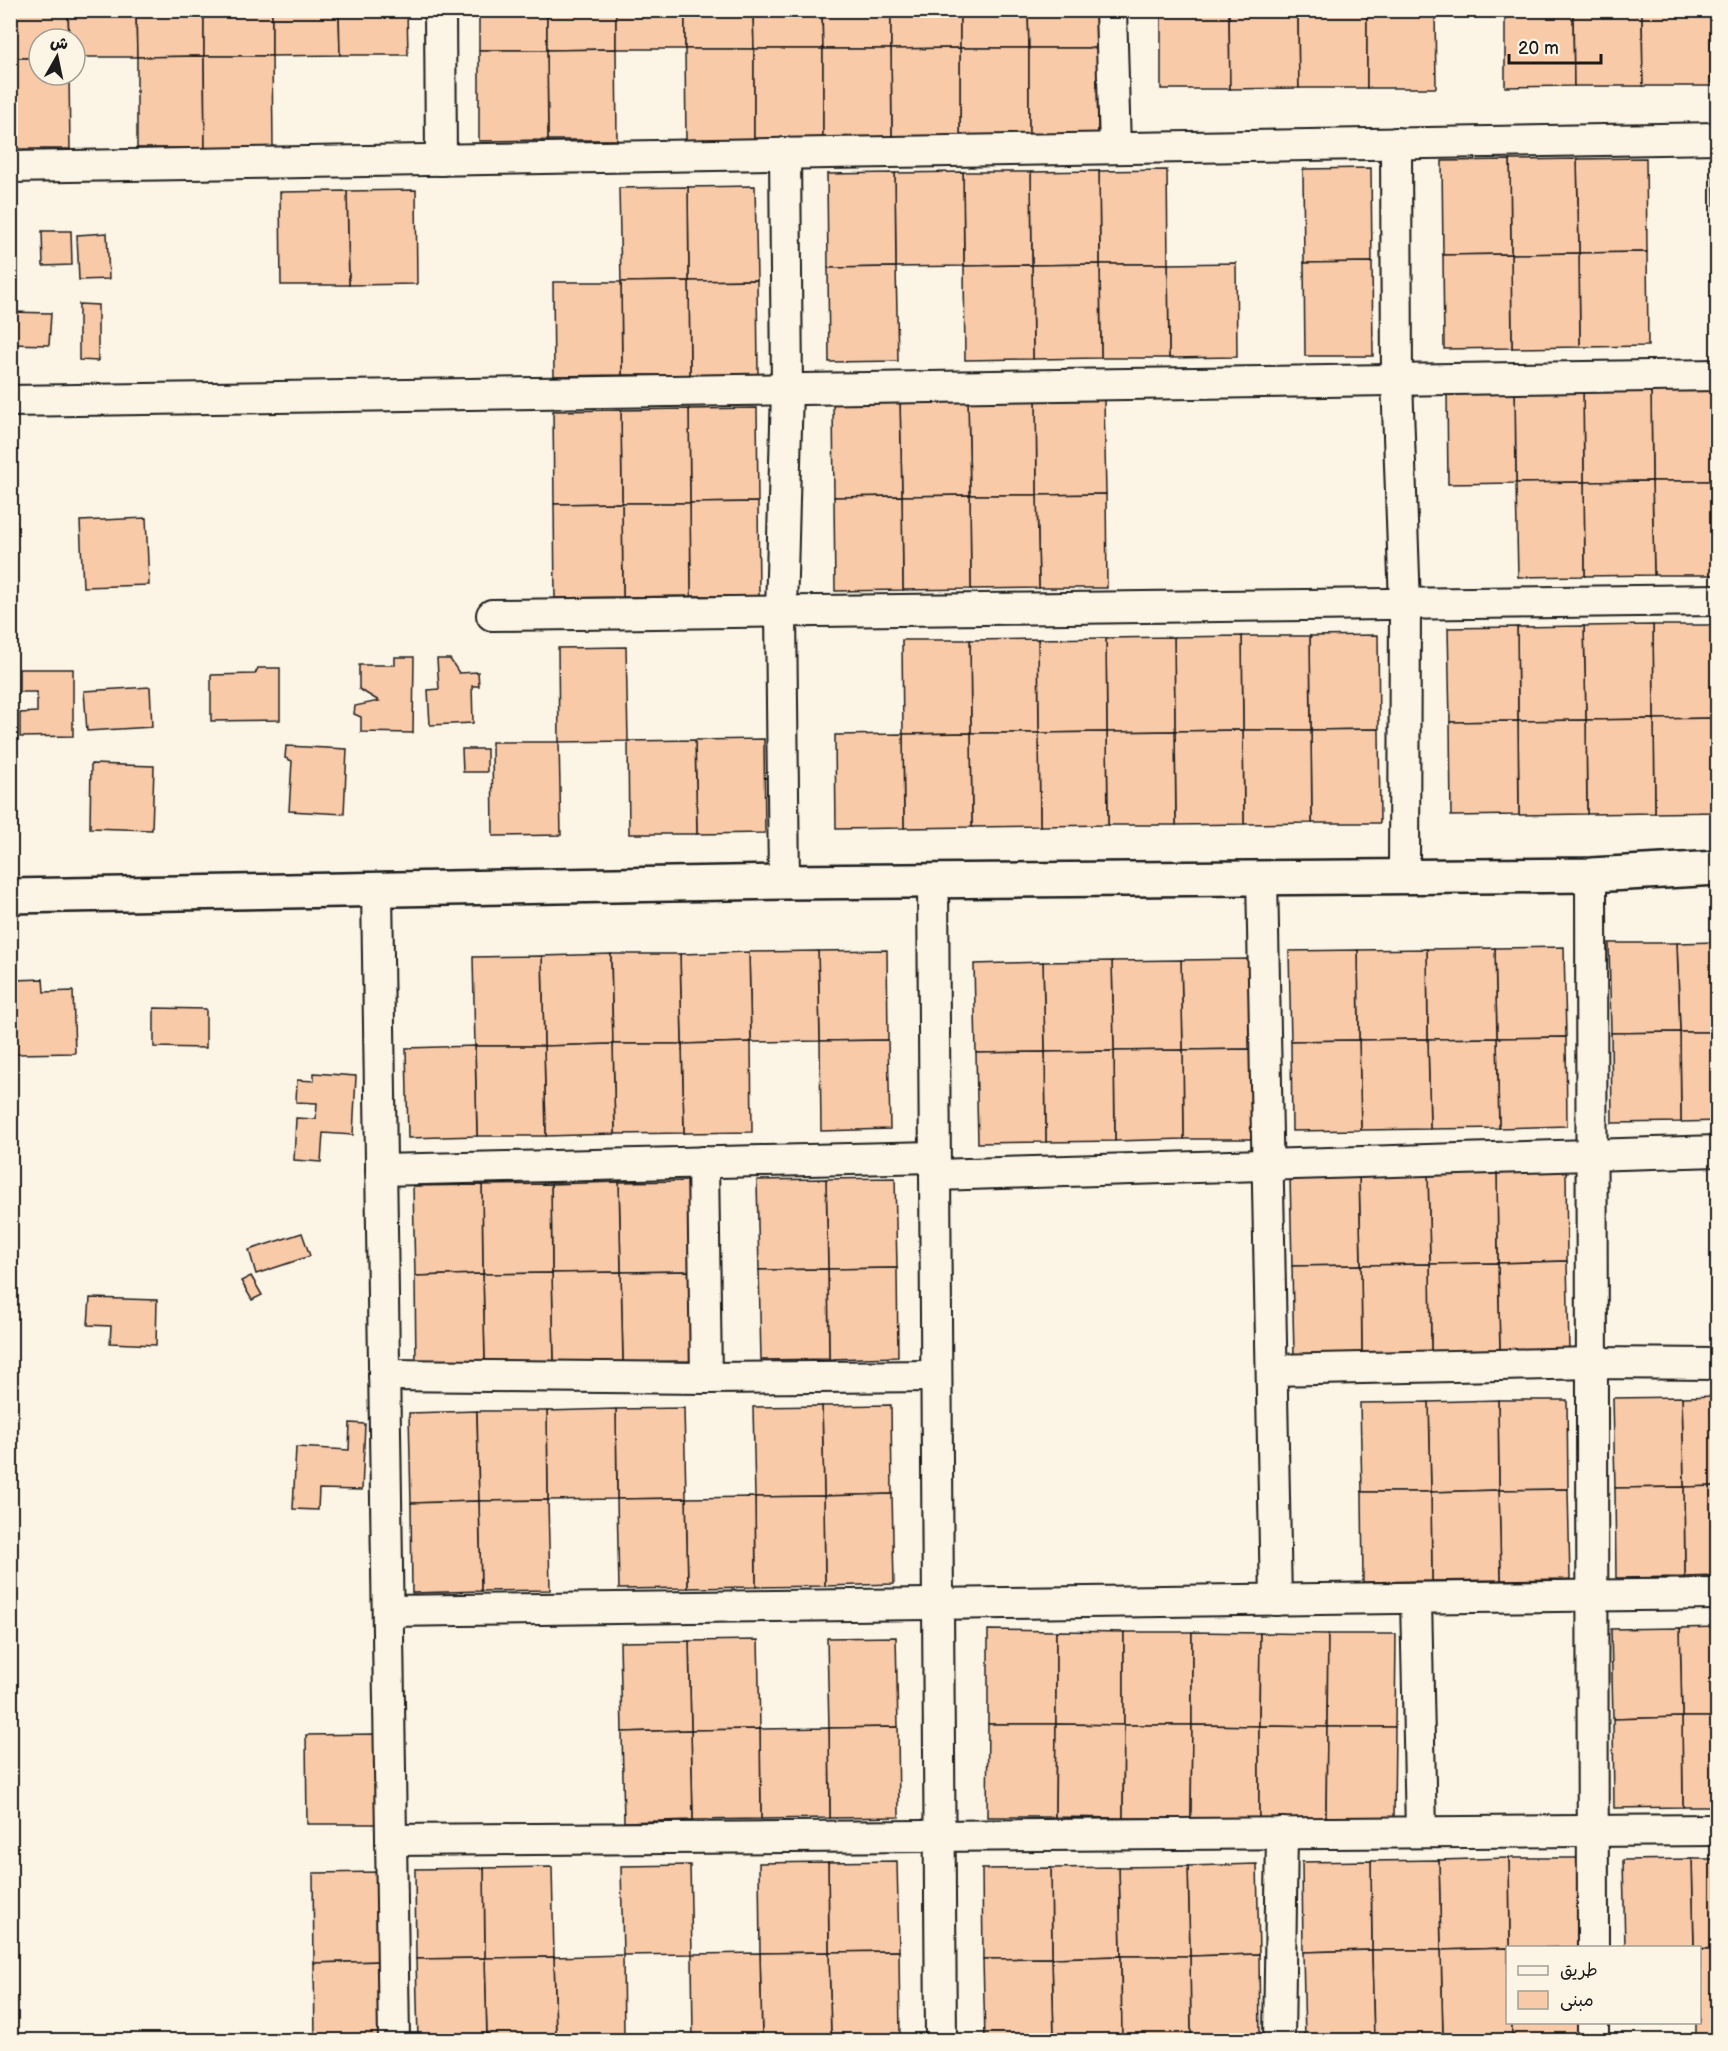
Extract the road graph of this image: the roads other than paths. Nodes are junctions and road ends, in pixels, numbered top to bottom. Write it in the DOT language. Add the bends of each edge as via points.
graph roads {
  1 [pos="440,10"];
  2 [pos="1111,10"];
  3 [pos="1718,138"];
  4 [pos="1396,143"];
  5 [pos="1115,148"];
  6 [pos="785,153"];
  7 [pos="441,160"];
  8 [pos="10,167"];
  9 [pos="1718,375"];
  10 [pos="1397,380"];
  11 [pos="788,389"];
  12 [pos="10,401"];
  13 [pos="1718,600"];
  14 [pos="1405,605"];
  15 [pos="781,612"];
  16 [pos="492,615"];
  17 [pos="1718,868"];
  18 [pos="1404,875"];
  19 [pos="1591,875"];
  20 [pos="1262,877"];
  21 [pos="784,882"];
  22 [pos="933,882"];
  23 [pos="377,890"];
  24 [pos="10,896"];
  25 [pos="1718,1151"];
  26 [pos="1592,1155"];
  27 [pos="703,1162"];
  28 [pos="1268,1164"];
  29 [pos="934,1166"];
  30 [pos="381,1170"];
  31 [pos="1592,1363"];
  32 [pos="1718,1364"];
  33 [pos="1272,1370"];
  34 [pos="384,1375"];
  35 [pos="936,1376"];
  36 [pos="706,1378"];
  37 [pos="1718,1594"];
  38 [pos="1592,1596"];
  39 [pos="1416,1599"];
  40 [pos="1276,1600"];
  41 [pos="938,1604"];
  42 [pos="388,1611"];
  43 [pos="1593,1830"];
  44 [pos="1718,1830"];
  45 [pos="1421,1832"];
  46 [pos="1282,1833"];
  47 [pos="940,1836"];
  48 [pos="391,1840"];
  49 [pos="1593,1946"];
  50 [pos="1593,2024"];
  51 [pos="394,2040"];
  52 [pos="941,2040"];
  53 [pos="1279,2040"];
  54 [pos="1593,2040"];
  1 -- 7 [label="street"];
  2 -- 5 [label="street"];
  3 -- 4 [label="street"];
  4 -- 5 [label="street"];
  4 -- 10 [label="street"];
  5 -- 6 [label="street"];
  6 -- 7 [label="street"];
  6 -- 11 [label="street"];
  7 -- 8 [label="street"];
  9 -- 10 [label="street"];
  10 -- 11 [label="street"];
  10 -- 14 [label="street"];
  11 -- 12 [label="street"];
  11 -- 15 [label="street"];
  13 -- 14 [label="street"];
  14 -- 15 [label="street"];
  14 -- 18 [label="street"];
  15 -- 16 [label="street"];
  15 -- 21 [label="street"];
  17 -- 19 [label="street"];
  18 -- 19 [label="street"];
  18 -- 20 [label="street"];
  19 -- 26 [label="street"];
  20 -- 22 [label="street"];
  20 -- 28 [label="street"];
  21 -- 22 [label="street"];
  21 -- 23 [label="street"];
  22 -- 29 [label="street"];
  23 -- 24 [label="street"];
  23 -- 30 [label="street"];
  25 -- 26 [label="street"];
  26 -- 28 [label="street"];
  26 -- 31 [label="street"];
  27 -- 29 [label="street"];
  27 -- 30 [label="street"];
  27 -- 36 [label="street"];
  28 -- 29 [label="street"];
  28 -- 33 [label="street"];
  29 -- 35 [label="street"];
  30 -- 34 [label="street"];
  31 -- 32 [label="street"];
  31 -- 33 [label="street"];
  31 -- 38 [label="street"];
  33 -- 40 [label="street"];
  34 -- 36 [label="street"];
  34 -- 42 [label="street"];
  35 -- 36 [label="street"];
  35 -- 41 [label="street"];
  37 -- 38 [label="street"];
  38 -- 39 [label="street"];
  38 -- 43 [label="street"];
  39 -- 40 [label="street"];
  39 -- 45 [label="street"];
  40 -- 41 [label="street"];
  41 -- 42 [label="street"];
  41 -- 47 [label="street"];
  42 -- 48 [label="street"];
  43 -- 44 [label="street"];
  43 -- 45 [label="street"];
  43 -- 49 [label="street"];
  45 -- 46 [label="street"];
  46 -- 47 [label="street"];
  46 -- 53 [label="street"];
  47 -- 48 [label="street"];
  47 -- 52 [label="street"];
  48 -- 51 [label="street"];
  50 -- 54 [label="street"];
}
